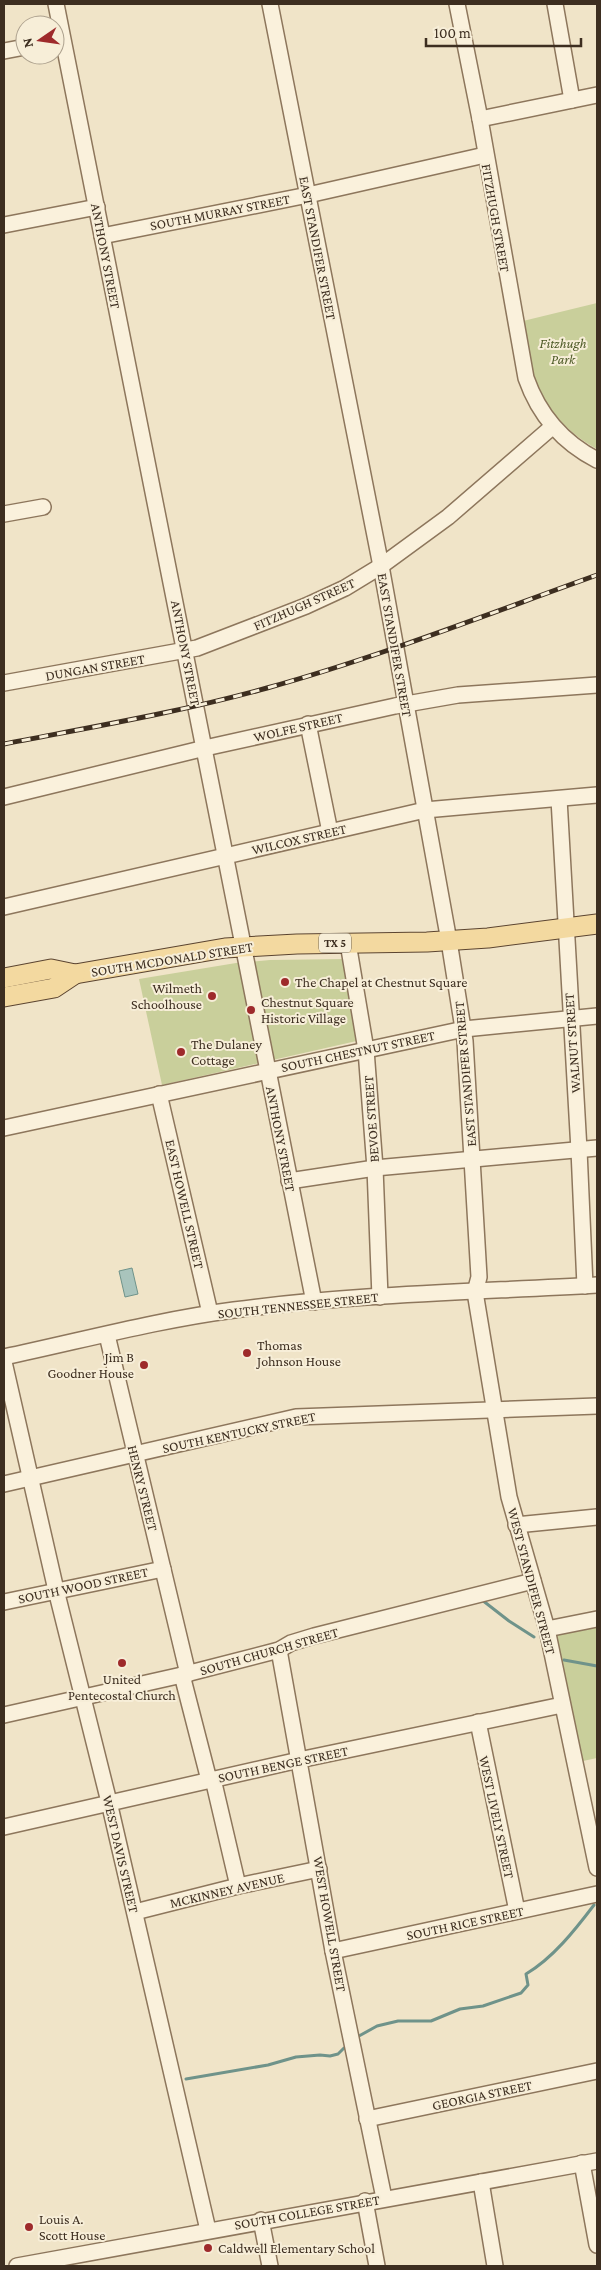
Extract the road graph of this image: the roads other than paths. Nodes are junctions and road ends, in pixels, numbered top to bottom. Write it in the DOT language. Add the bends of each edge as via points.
graph roads {
  1 [pos="270,4"];
  2 [pos="456,4"];
  3 [pos="556,4"];
  4 [pos="64,65"];
  5 [pos="597,96"];
  6 [pos="572,100"];
  7 [pos="480,119"];
  8 [pos="485,155"];
  9 [pos="308,195"];
  10 [pos="97,207"];
  11 [pos="4,225"];
  12 [pos="102,236"];
  13 [pos="552,426"];
  14 [pos="597,460"];
  15 [pos="43,507"];
  16 [pos="4,514"];
  17 [pos="381,566"];
  18 [pos="186,650"];
  19 [pos="4,683"];
  20 [pos="597,685"];
  21 [pos="406,705"];
  22 [pos="308,724"];
  23 [pos="205,748"];
  24 [pos="597,795"];
  25 [pos="4,797"];
  26 [pos="559,799"];
  27 [pos="425,810"];
  28 [pos="330,832"];
  29 [pos="226,856"];
  30 [pos="4,907"];
  31 [pos="597,924"];
  32 [pos="566,928"];
  33 [pos="449,941"];
  34 [pos="348,943"];
  35 [pos="244,947"];
  36 [pos="75,974"];
  37 [pos="4,978"];
  38 [pos="4,997"];
  39 [pos="597,1016"];
  40 [pos="570,1019"];
  41 [pos="464,1029"];
  42 [pos="366,1050"];
  43 [pos="268,1070"];
  44 [pos="159,1094"];
  45 [pos="4,1128"];
  46 [pos="597,1148"];
  47 [pos="579,1150"];
  48 [pos="472,1159"];
  49 [pos="375,1168"];
  50 [pos="289,1181"];
  51 [pos="591,1286"];
  52 [pos="474,1292"];
  53 [pos="380,1296"];
  54 [pos="314,1302"];
  55 [pos="210,1313"];
  56 [pos="107,1335"];
  57 [pos="4,1358"];
  58 [pos="4,1362"];
  59 [pos="597,1406"];
  60 [pos="494,1411"];
  61 [pos="135,1454"];
  62 [pos="30,1478"];
  63 [pos="4,1484"];
  64 [pos="597,1517"];
  65 [pos="516,1525"];
  66 [pos="163,1569"];
  67 [pos="533,1582"];
  68 [pos="56,1590"];
  69 [pos="4,1602"];
  70 [pos="597,1618"];
  71 [pos="547,1629"];
  72 [pos="280,1650"];
  73 [pos="185,1674"];
  74 [pos="83,1697"];
  75 [pos="562,1704"];
  76 [pos="4,1714"];
  77 [pos="478,1722"];
  78 [pos="299,1760"];
  79 [pos="211,1780"];
  80 [pos="109,1802"];
  81 [pos="4,1827"];
  82 [pos="597,1868"];
  83 [pos="320,1869"];
  84 [pos="238,1886"];
  85 [pos="597,1894"];
  86 [pos="517,1911"];
  87 [pos="135,1912"];
  88 [pos="334,1951"];
  89 [pos="597,2071"];
  90 [pos="368,2119"];
  91 [pos="597,2161"];
  92 [pos="582,2164"];
  93 [pos="481,2182"];
  94 [pos="384,2198"];
  95 [pos="365,2202"];
  96 [pos="261,2220"];
  97 [pos="208,2230"];
  98 [pos="597,2245"];
  99 [pos="17,2266"];
  100 [pos="270,2266"];
  101 [pos="377,2266"];
  102 [pos="495,2266"];
  1 -- 9 [label="street, EAST STANDIFER STREET"];
  2 -- 7 [label="street, FITZHUGH STREET"];
  3 -- 6 [label="street"];
  4 -- 10 [label="street, ANTHONY STREET"];
  5 -- 6 [label="street"];
  6 -- 7 [label="street"];
  7 -- 8 [label="street, FITZHUGH STREET"];
  8 -- 9 [label="street, SOUTH MURRAY STREET"];
  8 -- 13 [label="street, FITZHUGH STREET" via="523,368 532,395"];
  9 -- 12 [label="street, SOUTH MURRAY STREET"];
  9 -- 17 [label="street, EAST STANDIFER STREET"];
  10 -- 11 [label="street"];
  10 -- 12 [label="street, ANTHONY STREET"];
  12 -- 18 [label="street, ANTHONY STREET"];
  13 -- 14 [label="street, FITZHUGH STREET"];
  13 -- 17 [label="street, FITZHUGH STREET" via="448,517"];
  15 -- 16 [label="street"];
  17 -- 18 [label="street, FITZHUGH STREET" via="306,606"];
  17 -- 21 [label="street, EAST STANDIFER STREET"];
  18 -- 19 [label="street, DUNGAN STREET"];
  18 -- 23 [label="street, ANTHONY STREET"];
  20 -- 21 [label="street, WOLFE STREET" via="458,695"];
  21 -- 22 [label="street, WOLFE STREET"];
  21 -- 27 [label="street, EAST STANDIFER STREET"];
  22 -- 23 [label="street, WOLFE STREET"];
  22 -- 28 [label="street"];
  23 -- 25 [label="street, WOLFE STREET"];
  23 -- 29 [label="street, ANTHONY STREET"];
  24 -- 26 [label="street, WILCOX STREET"];
  26 -- 27 [label="street, WILCOX STREET"];
  26 -- 32 [label="street, WALNUT STREET"];
  27 -- 28 [label="street, WILCOX STREET"];
  27 -- 33 [label="street, EAST STANDIFER STREET"];
  28 -- 29 [label="street, WILCOX STREET"];
  29 -- 30 [label="street, WILCOX STREET"];
  29 -- 35 [label="street, ANTHONY STREET"];
  31 -- 32 [label="main road, SOUTH MCDONALD STREET / TX 5"];
  32 -- 33 [label="main road, SOUTH MCDONALD STREET / TX 5"];
  32 -- 40 [label="street, WALNUT STREET"];
  33 -- 34 [label="main road, SOUTH MCDONALD STREET / TX 5"];
  33 -- 41 [label="street, EAST STANDIFER STREET"];
  34 -- 35 [label="main road, SOUTH MCDONALD STREET / TX 5"];
  34 -- 42 [label="street, BEVOE STREET"];
  35 -- 36 [label="main road, SOUTH MCDONALD STREET / TX 5"];
  35 -- 43 [label="street, ANTHONY STREET"];
  36 -- 37 [label="main road, SOUTH MCDONALD STREET / TX 5" via="51,969"];
  36 -- 38 [label="main road, SOUTH MCDONALD STREET / TX 5" via="54,988"];
  39 -- 40 [label="street, SOUTH CHESTNUT STREET"];
  40 -- 41 [label="street, SOUTH CHESTNUT STREET"];
  40 -- 47 [label="street, WALNUT STREET"];
  41 -- 42 [label="street, SOUTH CHESTNUT STREET"];
  41 -- 48 [label="street, EAST STANDIFER STREET"];
  42 -- 43 [label="street, SOUTH CHESTNUT STREET"];
  42 -- 49 [label="street, BEVOE STREET"];
  43 -- 44 [label="street, SOUTH CHESTNUT STREET"];
  43 -- 50 [label="street, ANTHONY STREET"];
  44 -- 45 [label="street, SOUTH CHESTNUT STREET"];
  44 -- 55 [label="street, EAST HOWELL STREET"];
  46 -- 47 [label="street"];
  47 -- 48 [label="street"];
  47 -- 51 [label="street, WALNUT STREET"];
  48 -- 49 [label="street"];
  48 -- 52 [label="street, EAST STANDIFER STREET" via="479,1277"];
  49 -- 50 [label="street"];
  49 -- 53 [label="street, BEVOE STREET"];
  50 -- 54 [label="street, ANTHONY STREET"];
  51 -- 52 [label="street, SOUTH TENNESSEE STREET"];
  52 -- 53 [label="street, SOUTH TENNESSEE STREET"];
  52 -- 60 [label="street, WEST STANDIFER STREET"];
  53 -- 54 [label="street, SOUTH TENNESSEE STREET"];
  54 -- 55 [label="street, SOUTH TENNESSEE STREET"];
  55 -- 56 [label="street, SOUTH TENNESSEE STREET"];
  56 -- 57 [label="street, SOUTH TENNESSEE STREET"];
  56 -- 61 [label="street, HENRY STREET"];
  58 -- 62 [label="street, WEST DAVIS STREET"];
  59 -- 60 [label="street, SOUTH KENTUCKY STREET"];
  60 -- 61 [label="street, SOUTH KENTUCKY STREET" via="314,1415"];
  60 -- 65 [label="street, WEST STANDIFER STREET"];
  61 -- 62 [label="street, SOUTH KENTUCKY STREET"];
  61 -- 66 [label="street, HENRY STREET"];
  62 -- 63 [label="street, SOUTH KENTUCKY STREET"];
  62 -- 68 [label="street, WEST DAVIS STREET"];
  64 -- 65 [label="street"];
  65 -- 67 [label="street, WEST STANDIFER STREET"];
  66 -- 68 [label="street, SOUTH WOOD STREET"];
  66 -- 73 [label="street, HENRY STREET"];
  67 -- 71 [label="street, WEST STANDIFER STREET"];
  67 -- 72 [label="street, SOUTH CHURCH STREET" via="291,1642"];
  68 -- 69 [label="street, SOUTH WOOD STREET"];
  68 -- 74 [label="street, WEST DAVIS STREET"];
  70 -- 71 [label="street"];
  71 -- 75 [label="street, WEST STANDIFER STREET"];
  72 -- 73 [label="street, SOUTH CHURCH STREET"];
  72 -- 78 [label="street, WEST HOWELL STREET"];
  73 -- 74 [label="street, SOUTH CHURCH STREET"];
  73 -- 79 [label="street"];
  74 -- 76 [label="street, SOUTH CHURCH STREET"];
  74 -- 80 [label="street, WEST DAVIS STREET"];
  75 -- 77 [label="street, SOUTH BENGE STREET"];
  75 -- 82 [label="street, WEST STANDIFER STREET"];
  77 -- 78 [label="street, SOUTH BENGE STREET"];
  77 -- 86 [label="street, WEST LIVELY STREET"];
  78 -- 79 [label="street, SOUTH BENGE STREET"];
  78 -- 83 [label="street, WEST HOWELL STREET"];
  79 -- 80 [label="street, SOUTH BENGE STREET"];
  79 -- 84 [label="street"];
  80 -- 81 [label="street, SOUTH BENGE STREET"];
  80 -- 87 [label="street, WEST DAVIS STREET"];
  83 -- 84 [label="street, MCKINNEY AVENUE"];
  83 -- 88 [label="street, WEST HOWELL STREET"];
  84 -- 87 [label="street, MCKINNEY AVENUE"];
  85 -- 86 [label="street, SOUTH RICE STREET"];
  86 -- 88 [label="street, SOUTH RICE STREET"];
  87 -- 97 [label="street, WEST DAVIS STREET"];
  88 -- 90 [label="street, WEST HOWELL STREET"];
  89 -- 90 [label="street, GEORGIA STREET"];
  90 -- 94 [label="street, WEST HOWELL STREET"];
  91 -- 92 [label="street, SOUTH COLLEGE STREET"];
  92 -- 93 [label="street, SOUTH COLLEGE STREET"];
  92 -- 98 [label="street"];
  93 -- 94 [label="street, SOUTH COLLEGE STREET"];
  93 -- 102 [label="street"];
  94 -- 95 [label="street, SOUTH COLLEGE STREET"];
  95 -- 96 [label="street, SOUTH COLLEGE STREET"];
  95 -- 101 [label="street"];
  96 -- 97 [label="street, SOUTH COLLEGE STREET"];
  96 -- 100 [label="street"];
  97 -- 99 [label="street, SOUTH COLLEGE STREET"];
}
